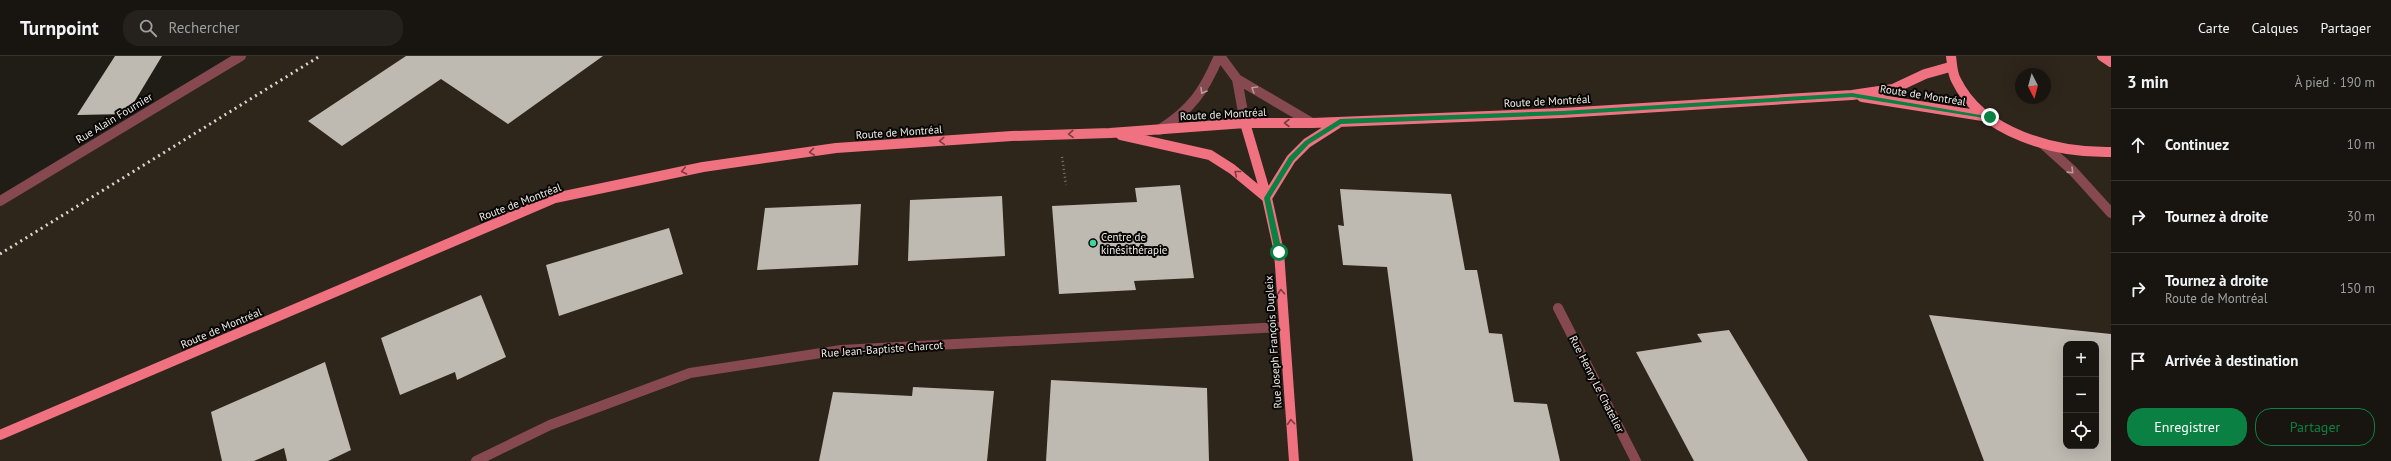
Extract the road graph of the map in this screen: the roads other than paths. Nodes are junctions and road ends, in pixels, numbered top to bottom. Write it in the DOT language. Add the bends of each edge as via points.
graph roads {
  1 [pos="240,56"];
  2 [pos="1220,56"];
  3 [pos="1951,56"];
  4 [pos="1950,67"];
  5 [pos="1237,79"];
  6 [pos="1852,95"];
  7 [pos="1990,117"];
  8 [pos="1340,122"];
  9 [pos="1245,123"];
  10 [pos="1312,123"];
  11 [pos="1159,130"];
  12 [pos="1110,133"];
  13 [pos="2043,144"];
  14 [pos="2111,152"];
  15 [pos="1267,198"];
  16 [pos="0,201"];
  17 [pos="2111,212"];
  18 [pos="1558,308"];
  19 [pos="1283,327"];
  20 [pos="0,435"];
  21 [pos="476,461"];
  22 [pos="1294,461"];
  23 [pos="1636,461"];
  1 -- 16 [label="street, Rue Alain Fournier"];
  2 -- 5 [label="street"];
  2 -- 11 [label="street, one-way" via="1204,91 1192,107"];
  3 -- 4 [label="main road"];
  4 -- 6 [label="main road, Route de Montréal" via="1925,74 1893,89"];
  4 -- 7 [label="main road" via="1957,84 1970,101"];
  5 -- 9 [label="street"];
  10 -- 5 [label="street, one-way"];
  6 -- 7 [label="main road, Route de Montréal"];
  6 -- 8 [label="main road, Route de Montréal" via="1562,113"];
  7 -- 13 [label="main road" via="2014,132"];
  8 -- 10 [label="main road, Route de Montréal"];
  8 -- 15 [label="main road" via="1307,143 1291,159"];
  10 -- 9 [label="main road, Route de Montréal, one-way"];
  9 -- 11 [label="main road, Route de Montréal"];
  9 -- 15 [label="main road, Rue Joseph François Dupleix"];
  11 -- 12 [label="main road, Route de Montréal"];
  15 -- 12 [label="main road, one-way" via="1232,169 1210,156"];
  12 -- 20 [label="main road, Route de Montréal, one-way" via="1012,136 836,148 703,167 555,198"];
  13 -- 14 [label="main road" via="2071,151 2098,154"];
  13 -- 17 [label="street, one-way" via="2073,171"];
  19 -- 15 [label="main road, Rue Joseph François Dupleix, one-way" via="1279,252"];
  18 -- 23 [label="street, Rue Henry Le Chatelier"];
  19 -- 21 [label="street, Rue Jean-Baptiste Charcot" via="841,350 690,373 550,425"];
  22 -- 19 [label="main road, Rue Joseph François Dupleix, one-way"];
}
